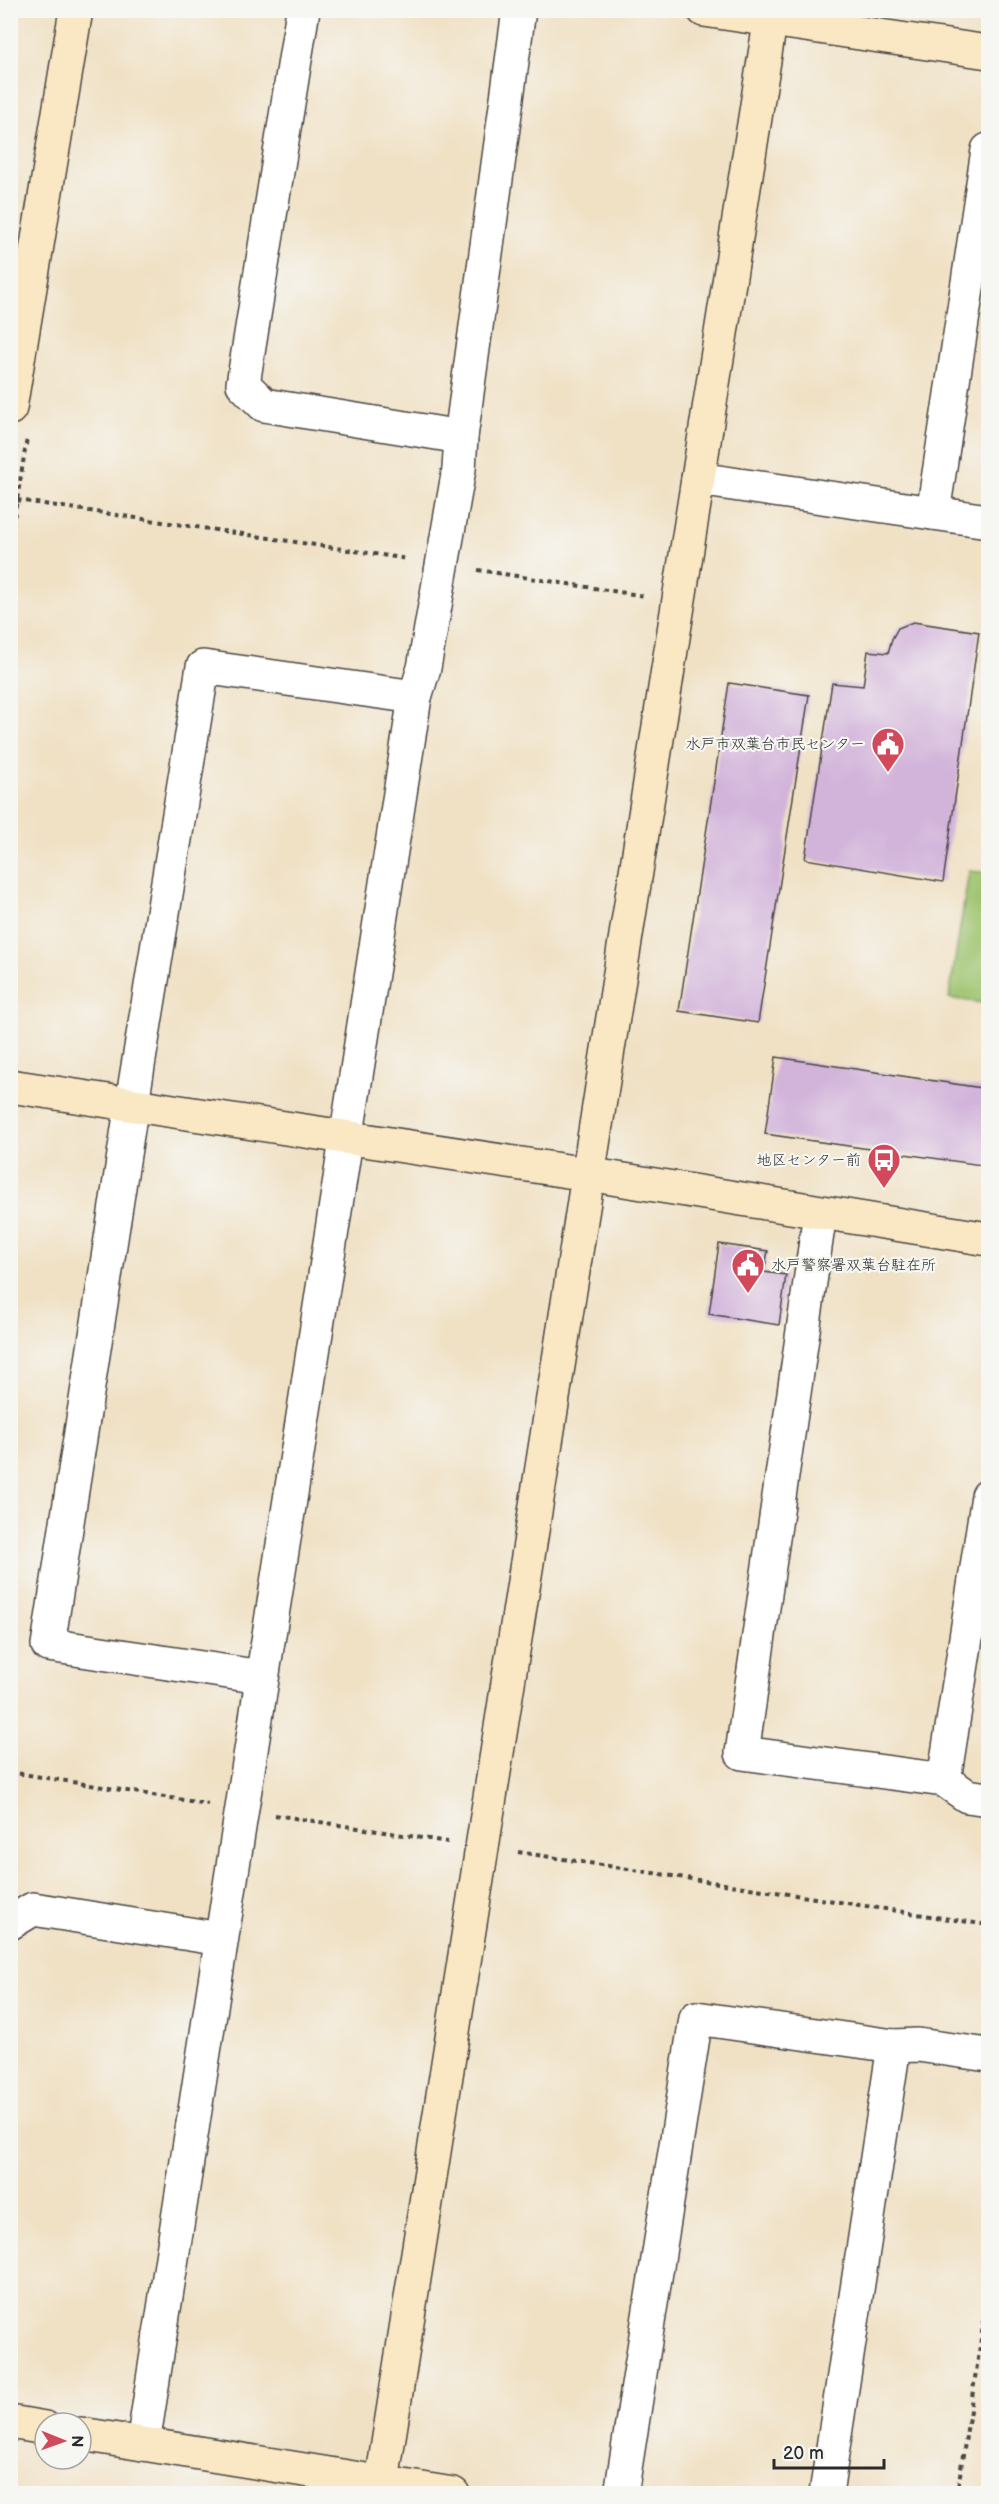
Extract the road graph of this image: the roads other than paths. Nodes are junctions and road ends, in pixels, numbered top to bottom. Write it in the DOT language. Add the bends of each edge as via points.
graph roads {
  1 [pos="76,10"];
  2 [pos="303,10"];
  3 [pos="519,10"];
  4 [pos="704,10"];
  5 [pos="771,15"];
  6 [pos="988,52"];
  7 [pos="988,150"];
  8 [pos="10,408"];
  9 [pos="461,437"];
  10 [pos="698,479"];
  11 [pos="933,513"];
  12 [pos="988,521"];
  13 [pos="415,696"];
  14 [pos="10,1086"];
  15 [pos="132,1103"];
  16 [pos="347,1137"];
  17 [pos="587,1174"];
  18 [pos="820,1213"];
  19 [pos="988,1239"];
  20 [pos="988,1496"];
  21 [pos="261,1677"];
  22 [pos="944,1780"];
  23 [pos="988,1799"];
  24 [pos="10,1923"];
  25 [pos="221,1939"];
  26 [pos="894,2046"];
  27 [pos="988,2055"];
  28 [pos="10,2422"];
  29 [pos="33,2426"];
  30 [pos="93,2436"];
  31 [pos="143,2444"];
  32 [pos="381,2488"];
  33 [pos="453,2493"];
  34 [pos="621,2493"];
  35 [pos="826,2493"];
  1 -- 8 [label="street"];
  2 -- 9 [label="street" via="243,384 264,405"];
  3 -- 9 [label="street"];
  4 -- 5 [label="street"];
  5 -- 6 [label="street"];
  5 -- 10 [label="street"];
  7 -- 11 [label="street"];
  9 -- 13 [label="street" via="459,469 424,668"];
  10 -- 11 [label="street"];
  10 -- 17 [label="street"];
  11 -- 12 [label="street"];
  13 -- 15 [label="street" via="203,667"];
  13 -- 16 [label="street"];
  14 -- 15 [label="street"];
  15 -- 16 [label="street"];
  15 -- 21 [label="street" via="48,1645"];
  16 -- 17 [label="street"];
  16 -- 21 [label="street"];
  17 -- 18 [label="street"];
  17 -- 32 [label="street"];
  18 -- 19 [label="street"];
  18 -- 22 [label="street" via="742,1753"];
  20 -- 22 [label="street"];
  21 -- 25 [label="street" via="259,1710"];
  22 -- 23 [label="street" via="967,1796"];
  24 -- 25 [label="street" via="33,1909"];
  25 -- 31 [label="street"];
  26 -- 27 [label="street" via="918,2045"];
  26 -- 34 [label="street" via="696,2018"];
  26 -- 35 [label="street"];
  28 -- 29 [label="street"];
  30 -- 31 [label="street"];
  31 -- 32 [label="street"];
  32 -- 33 [label="street"];
}
